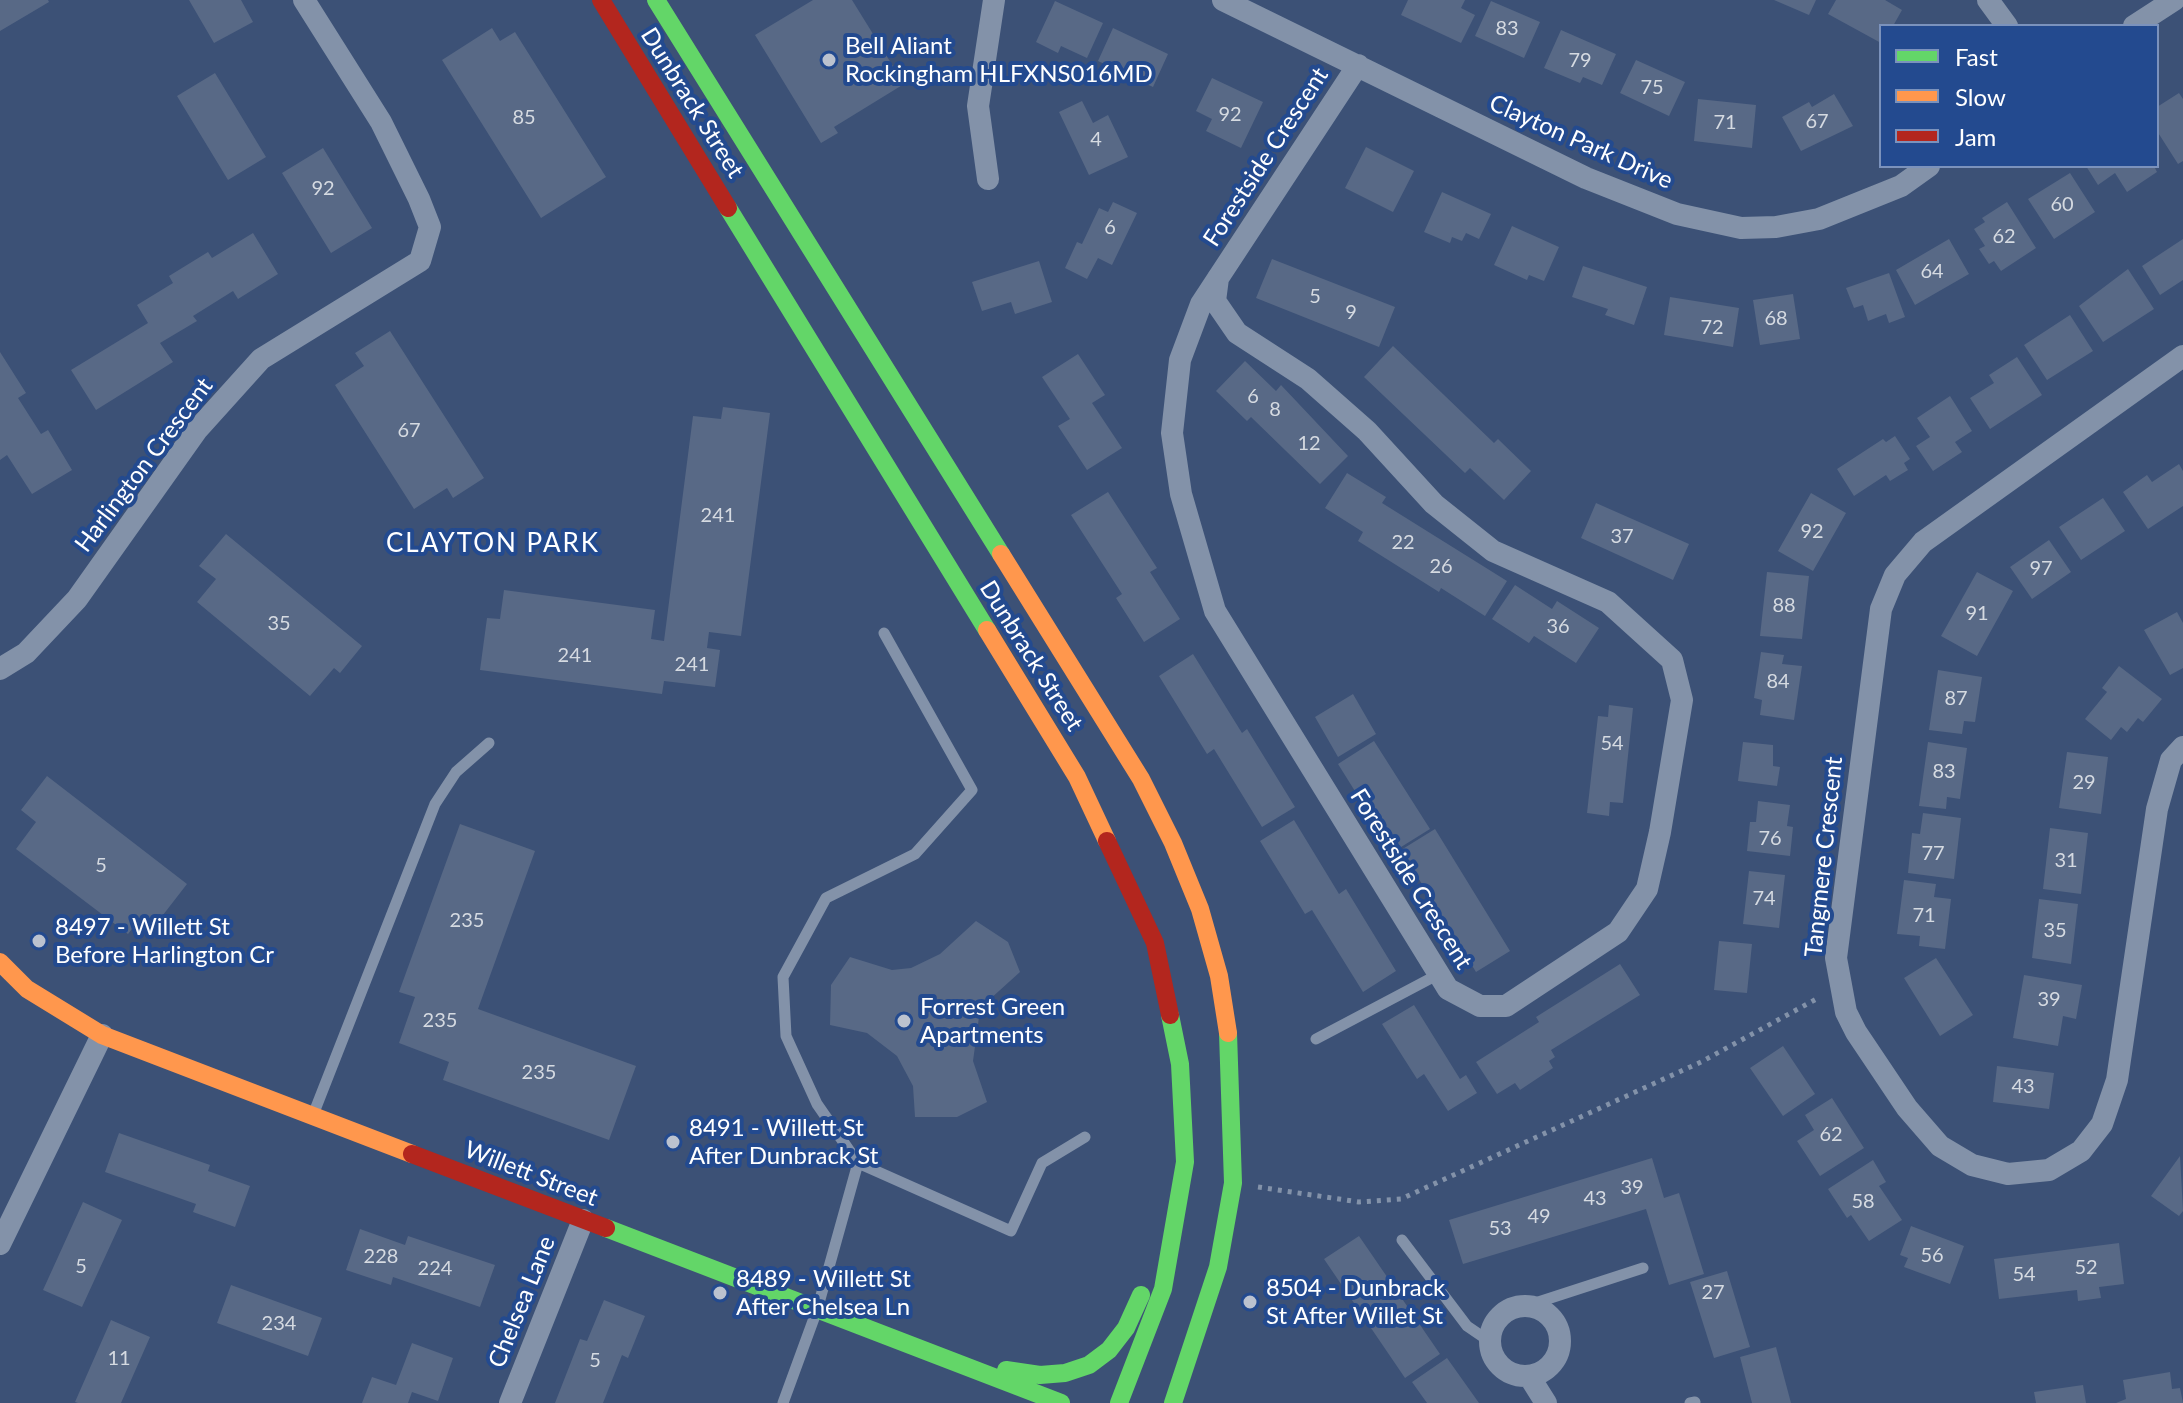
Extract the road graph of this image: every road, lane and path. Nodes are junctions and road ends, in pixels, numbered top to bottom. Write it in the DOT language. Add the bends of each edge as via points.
graph roads {
  1 [pos="304,0"];
  2 [pos="601,0"];
  3 [pos="656,0"];
  4 [pos="994,0"];
  5 [pos="1223,0"];
  6 [pos="1988,0"];
  7 [pos="2174,0"];
  8 [pos="2183,12"];
  9 [pos="2006,24"];
  10 [pos="2137,24"];
  11 [pos="1358,65"];
  12 [pos="1926,168"];
  13 [pos="988,179"];
  14 [pos="1218,278"];
  15 [pos="2183,356"];
  16 [pos="884,633"];
  17 [pos="0,669"];
  18 [pos="489,743"];
  19 [pos="2183,747"];
  20 [pos="0,962"];
  21 [pos="1439,974"];
  22 [pos="1840,986"];
  23 [pos="102,1035"];
  24 [pos="1316,1039"];
  25 [pos="313,1116"];
  26 [pos="1085,1137"];
  27 [pos="858,1163"];
  28 [pos="1233,1183"];
  29 [pos="1178,1213"];
  30 [pos="583,1220"];
  31 [pos="1402,1240"];
  32 [pos="0,1244"];
  33 [pos="1643,1268"];
  34 [pos="1529,1305"];
  35 [pos="817,1310"];
  36 [pos="1489,1341"];
  37 [pos="956,1362"];
  38 [pos="1529,1376"];
  39 [pos="510,1403"];
  40 [pos="783,1403"];
  41 [pos="1061,1403"];
  42 [pos="1119,1403"];
  43 [pos="1173,1403"];
  44 [pos="1546,1403"];
  1 -- 17 [label="street, Harlington Crescent" via="381,122 419,199 430,227 420,261 261,359 197,430 77,599 26,653"];
  2 -- 29 [label="main road, Dunbrack Street" via="1084,791 1155,943 1180,1064 1185,1162"];
  3 -- 28 [label="main road, Dunbrack Street" via="1141,779 1173,843 1219,976 1230,1044"];
  4 -- 13 [label="street" via="978,106"];
  5 -- 11 [label="street, Clayton Park Drive"];
  6 -- 9 [label="street"];
  7 -- 8 [label="street"];
  7 -- 10 [label="street"];
  11 -- 12 [label="street, Clayton Park Drive" via="1586,178 1677,214 1741,228 1819,219 1901,186"];
  11 -- 14 [label="street, Forestside Crescent"];
  14 -- 21 [label="street, Forestside Crescent" via="1201,304 1180,360 1172,433 1181,494 1215,611"];
  14 -- 21 [label="street, Forestside Crescent" via="1215,301 1237,333 1308,379 1367,431 1434,504 1493,551 1608,602 1672,660 1682,700 1660,832 1647,889 1618,932 1506,1006 1480,1006 1462,999"];
  15 -- 22 [label="street, Tangmere Crescent" via="1953,518 1895,575 1881,609 1872,660 1837,944"];
  16 -- 27 [label="lane" via="972,790 915,854 826,898 783,977 786,1036 817,1104"];
  18 -- 25 [label="lane" via="456,772 435,804"];
  19 -- 22 [label="street, Tangmere Crescent" via="2171,760 2157,809 2117,1080 2102,1124 2081,1151 2049,1170 2008,1174 1972,1165 1940,1146 1907,1108 1856,1032"];
  20 -- 23 [label="main road, Willett Street" via="27,989"];
  21 -- 24 [label="lane"];
  22 -- 28 [label="path" via="1701,1062 1401,1199 1359,1202"];
  23 -- 25 [label="main road, Willett Street"];
  23 -- 32 [label="street"];
  25 -- 30 [label="main road, Willett Street"];
  26 -- 27 [label="lane" via="1042,1163 1011,1231"];
  27 -- 35 [label="lane"];
  28 -- 43 [label="main road, Dunbrack Street" via="1218,1267"];
  29 -- 37 [label="main road" via="1126,1328 1089,1365 1040,1375"];
  29 -- 42 [label="main road, Dunbrack Street" via="1163,1289"];
  30 -- 35 [label="main road, Willett Street"];
  30 -- 39 [label="street, Chelsea Lane"];
  31 -- 36 [label="lane" via="1467,1326"];
  33 -- 34 [label="lane"];
  34 -- 36 [label="street" via="1497,1318"];
  34 -- 38 [label="street" via="1549,1315 1560,1334 1557,1357"];
  35 -- 37 [label="main road, Willett Street"];
  35 -- 40 [label="lane"];
  36 -- 38 [label="street" via="1506,1371"];
  37 -- 41 [label="main road, Willett Street"];
  38 -- 44 [label="street"];
}
